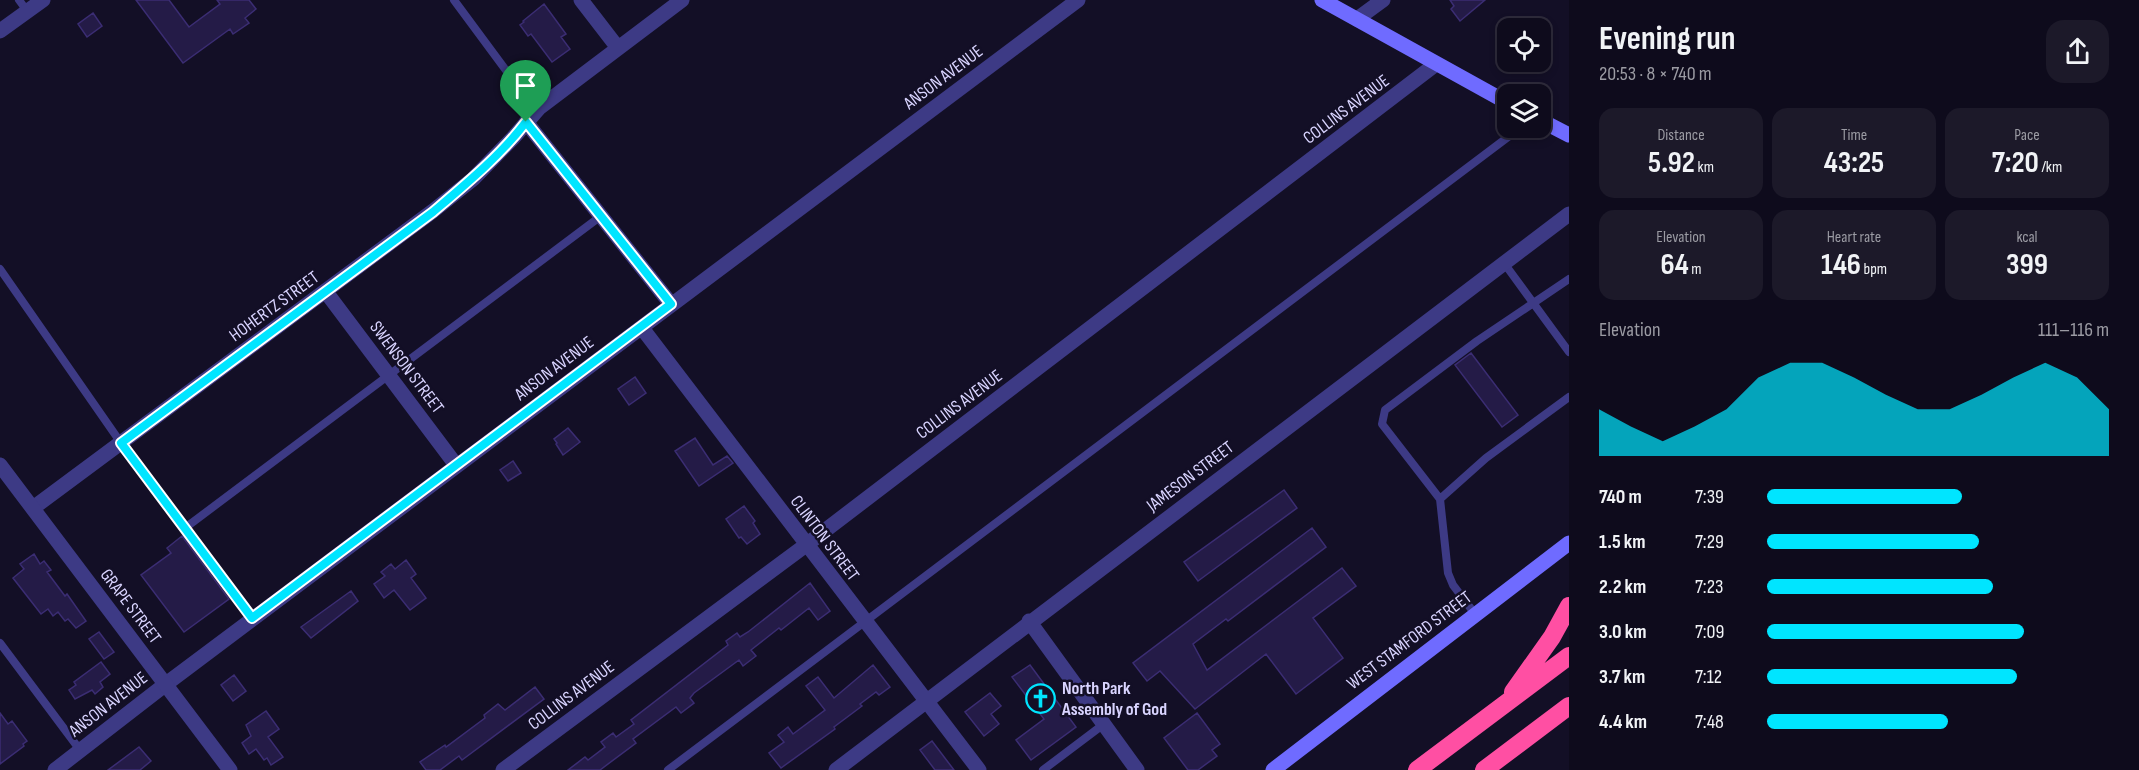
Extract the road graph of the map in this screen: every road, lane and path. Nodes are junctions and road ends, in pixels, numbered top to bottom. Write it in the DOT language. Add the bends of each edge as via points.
graph roads {
  1 [pos="43,0"];
  2 [pos="454,0"];
  3 [pos="581,0"];
  4 [pos="682,0"];
  5 [pos="1078,0"];
  6 [pos="1322,0"];
  7 [pos="1383,0"];
  8 [pos="23,6"];
  9 [pos="1357,19"];
  10 [pos="0,31"];
  11 [pos="618,48"];
  12 [pos="1436,64"];
  13 [pos="1497,97"];
  14 [pos="531,116"];
  15 [pos="1551,126"];
  16 [pos="1569,135"];
  17 [pos="1507,138"];
  18 [pos="1569,214"];
  19 [pos="601,216"];
  20 [pos="1504,263"];
  21 [pos="0,268"];
  22 [pos="1569,279"];
  23 [pos="326,292"];
  24 [pos="671,304"];
  25 [pos="1534,304"];
  26 [pos="642,328"];
  27 [pos="1569,352"];
  28 [pos="388,375"];
  29 [pos="1569,397"];
  30 [pos="121,443"];
  31 [pos="0,465"];
  32 [pos="456,465"];
  33 [pos="1440,499"];
  34 [pos="33,508"];
  35 [pos="185,528"];
  36 [pos="1569,543"];
  37 [pos="806,545"];
  38 [pos="1569,606"];
  39 [pos="1475,614"];
  40 [pos="252,618"];
  41 [pos="865,621"];
  42 [pos="1029,621"];
  43 [pos="0,643"];
  44 [pos="1569,656"];
  45 [pos="166,684"];
  46 [pos="926,701"];
  47 [pos="1504,704"];
  48 [pos="1569,706"];
  49 [pos="1104,724"];
  50 [pos="80,750"];
  51 [pos="55,770"];
  52 [pos="231,770"];
  53 [pos="503,770"];
  54 [pos="669,770"];
  55 [pos="836,770"];
  56 [pos="979,770"];
  57 [pos="1043,770"];
  58 [pos="1137,770"];
  59 [pos="1273,770"];
  60 [pos="1417,770"];
  61 [pos="1484,770"];
  1 -- 8 [label="street"];
  2 -- 14 [label="lane"];
  3 -- 11 [label="street"];
  4 -- 11 [label="street, HOHERTZ STREET"];
  5 -- 24 [label="street, ANSON AVENUE"];
  6 -- 9 [label="main road"];
  7 -- 9 [label="street"];
  8 -- 10 [label="street"];
  9 -- 12 [label="main road"];
  11 -- 14 [label="street, HOHERTZ STREET"];
  12 -- 13 [label="main road"];
  12 -- 37 [label="street, COLLINS AVENUE"];
  14 -- 19 [label="street"];
  14 -- 23 [label="street, HOHERTZ STREET" via="473,178"];
  15 -- 16 [label="main road"];
  17 -- 41 [label="lane"];
  18 -- 20 [label="street, JAMESON STREET"];
  19 -- 24 [label="street"];
  19 -- 28 [label="lane"];
  20 -- 25 [label="lane"];
  20 -- 42 [label="street, JAMESON STREET"];
  21 -- 30 [label="lane"];
  22 -- 25 [label="lane"];
  23 -- 28 [label="street, SWENSON STREET"];
  23 -- 30 [label="street, HOHERTZ STREET"];
  24 -- 26 [label="street, ANSON AVENUE"];
  25 -- 27 [label="lane"];
  25 -- 33 [label="lane" via="1384,410 1382,424"];
  26 -- 32 [label="street, ANSON AVENUE"];
  26 -- 37 [label="street, CLINTON STREET"];
  28 -- 32 [label="street, SWENSON STREET"];
  28 -- 35 [label="lane"];
  29 -- 33 [label="lane" via="1486,458"];
  30 -- 34 [label="street, HOHERTZ STREET"];
  30 -- 35 [label="lane"];
  31 -- 34 [label="street, GRAPE STREET"];
  32 -- 40 [label="street, ANSON AVENUE"];
  33 -- 39 [label="lane" via="1448,573"];
  34 -- 45 [label="street, GRAPE STREET"];
  35 -- 40 [label="lane"];
  36 -- 39 [label="main road, WEST STAMFORD STREET"];
  37 -- 41 [label="street, CLINTON STREET"];
  37 -- 53 [label="street, COLLINS AVENUE"];
  38 -- 47 [label="highway"];
  39 -- 59 [label="main road, WEST STAMFORD STREET"];
  40 -- 45 [label="street, ANSON AVENUE"];
  41 -- 46 [label="street, CLINTON STREET"];
  41 -- 54 [label="lane"];
  42 -- 46 [label="street, JAMESON STREET"];
  42 -- 49 [label="street"];
  43 -- 50 [label="lane"];
  44 -- 47 [label="highway"];
  45 -- 50 [label="street, ANSON AVENUE"];
  45 -- 52 [label="street, GRAPE STREET"];
  46 -- 55 [label="street, JAMESON STREET"];
  46 -- 56 [label="street, CLINTON STREET"];
  47 -- 60 [label="highway"];
  48 -- 61 [label="highway"];
  49 -- 57 [label="lane"];
  49 -- 58 [label="street"];
  50 -- 51 [label="street, ANSON AVENUE"];
}
